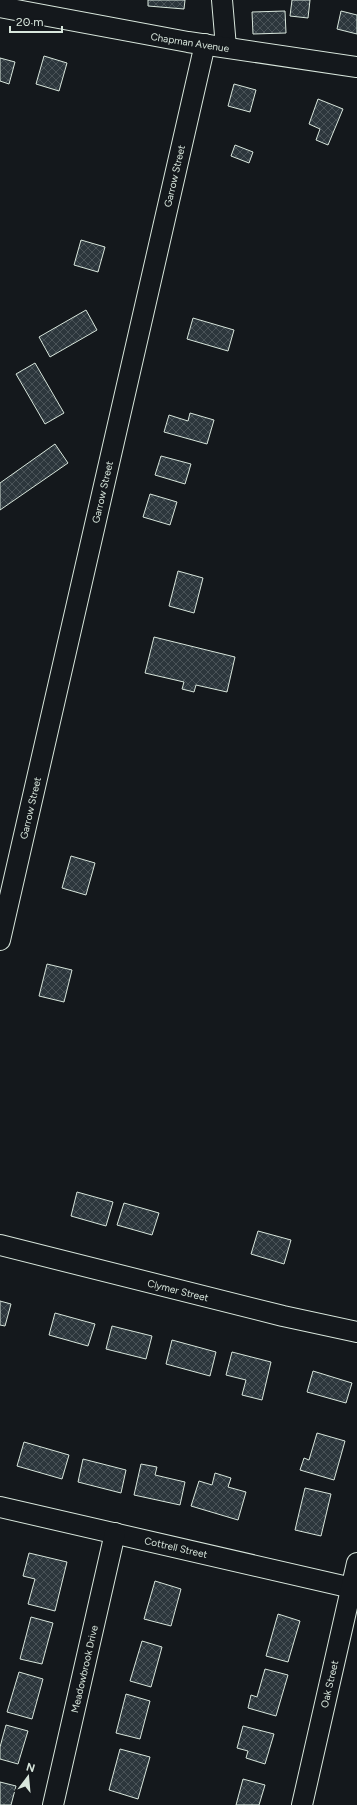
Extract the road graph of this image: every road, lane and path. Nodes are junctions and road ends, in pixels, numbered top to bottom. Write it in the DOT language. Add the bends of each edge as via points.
graph roads {
  1 [pos="222,0"];
  2 [pos="0,7"];
  3 [pos="205,44"];
  4 [pos="226,47"];
  5 [pos="357,67"];
  6 [pos="0,940"];
  7 [pos="0,1245"];
  8 [pos="357,1332"];
  9 [pos="0,1507"];
  10 [pos="115,1533"];
  11 [pos="357,1563"];
  12 [pos="352,1588"];
  13 [pos="52,1805"];
  14 [pos="302,1805"];
  1 -- 4 [label="street"];
  2 -- 3 [label="street, Chapman Avenue"];
  3 -- 4 [label="street, Chapman Avenue"];
  3 -- 6 [label="street, Garrow Street"];
  4 -- 5 [label="street, Chapman Avenue"];
  7 -- 8 [label="street, Clymer Street"];
  9 -- 10 [label="street, Cottrell Street"];
  10 -- 12 [label="street, Cottrell Street"];
  10 -- 13 [label="street, Meadowbrook Drive"];
  11 -- 12 [label="street, Oak Street"];
  12 -- 14 [label="street, Oak Street"];
}
